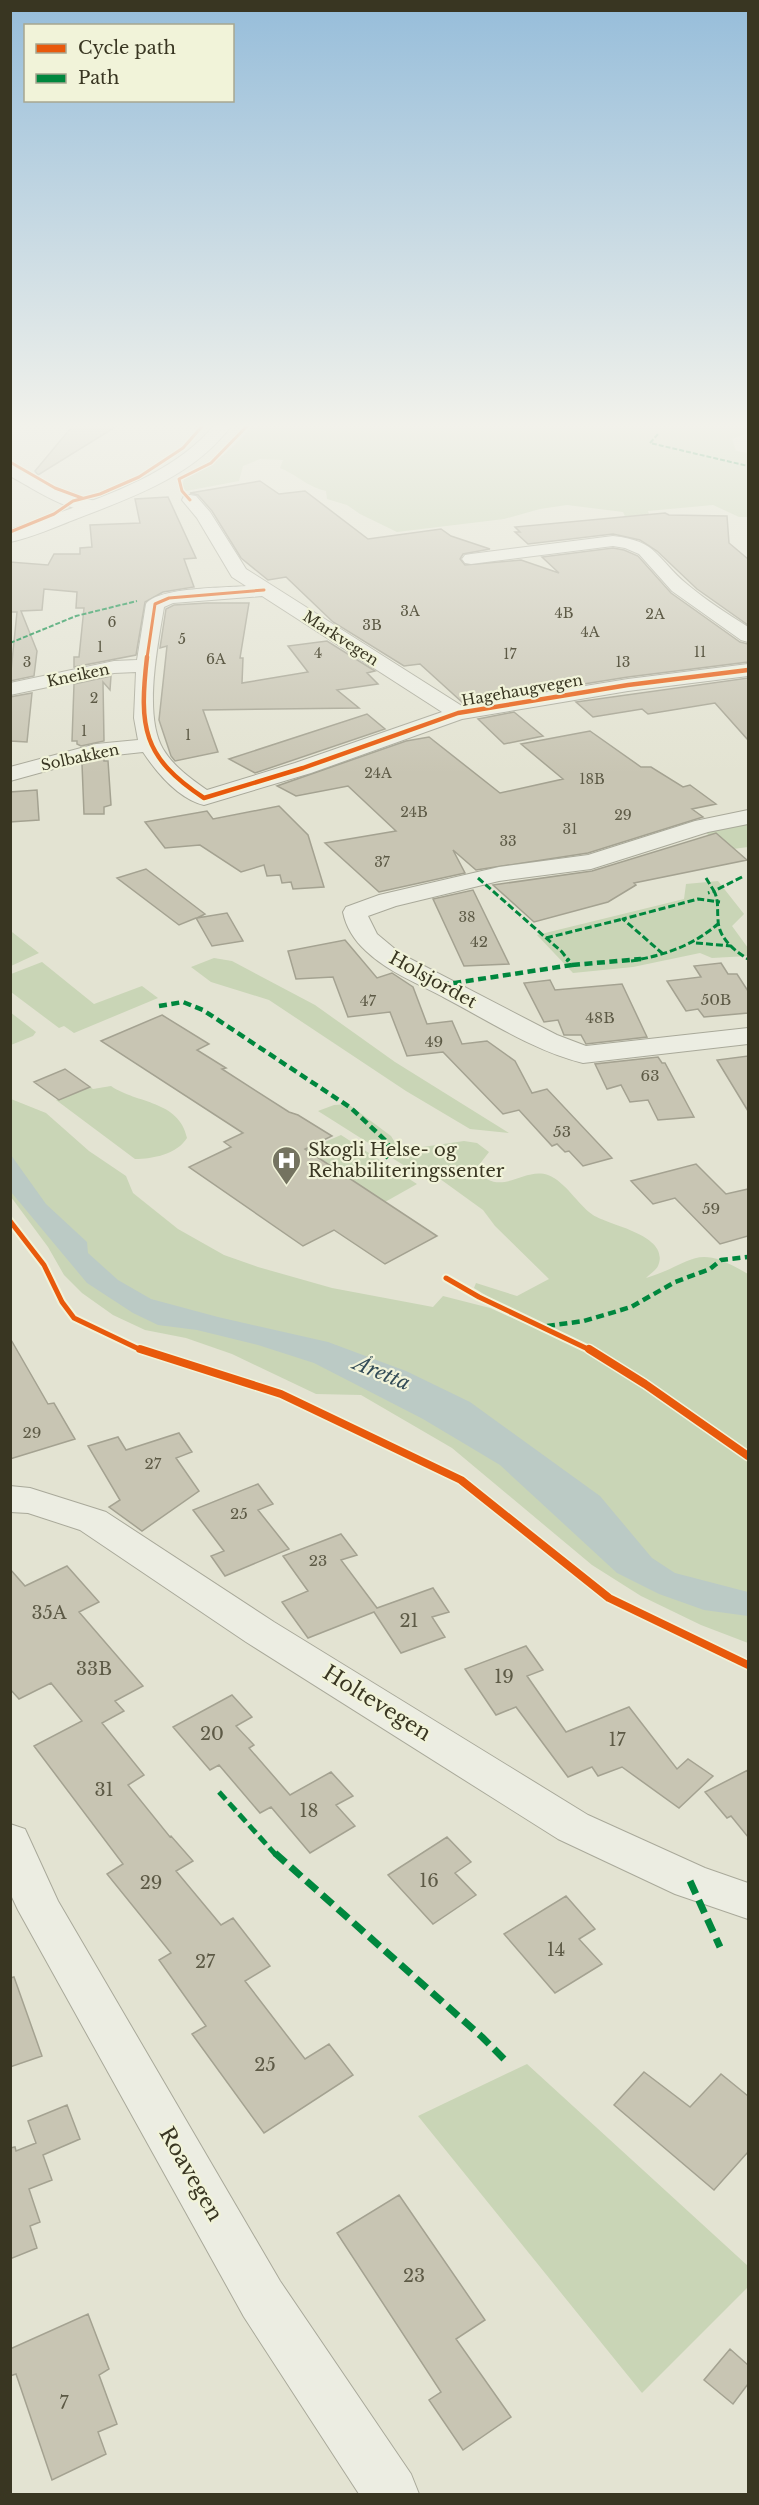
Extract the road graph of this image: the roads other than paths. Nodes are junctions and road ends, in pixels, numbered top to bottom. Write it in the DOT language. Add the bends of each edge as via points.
graph roads {
  1 [pos="216,540"];
  2 [pos="471,559"];
  3 [pos="264,590"];
  4 [pos="748,636"];
  5 [pos="146,666"];
  6 [pos="748,670"];
  7 [pos="10,690"];
  8 [pos="458,713"];
  9 [pos="150,746"];
  10 [pos="10,774"];
  11 [pos="748,817"];
  12 [pos="748,1036"];
  13 [pos="10,1499"];
  14 [pos="10,1841"];
  15 [pos="748,1901"];
  16 [pos="391,2494"];
  1 -- 3 [label="street, Markvegen" via="239,573"];
  2 -- 4 [label="street" via="613,541 641,546 678,587"];
  3 -- 5 [label="street" via="160,601 154,610"];
  3 -- 8 [label="street, Markvegen"];
  5 -- 7 [label="street, Kneiken" via="114,667"];
  5 -- 9 [label="street"];
  6 -- 8 [label="street, Hagehaugvegen" via="639,683"];
  8 -- 9 [label="street, Hagehaugvegen" via="204,798 159,759"];
  9 -- 10 [label="street, Solbakken" via="96,751"];
  11 -- 12 [label="street, Holsjordet" via="704,826 591,862 499,874 388,900 356,912 356,920 371,945 392,959 539,1037 583,1055"];
  13 -- 15 [label="street, Holtevegen" via="30,1501 93,1521 260,1632 573,1827 690,1881"];
  14 -- 16 [label="street, Roavegen" via="40,1910 262,2299"];
}
